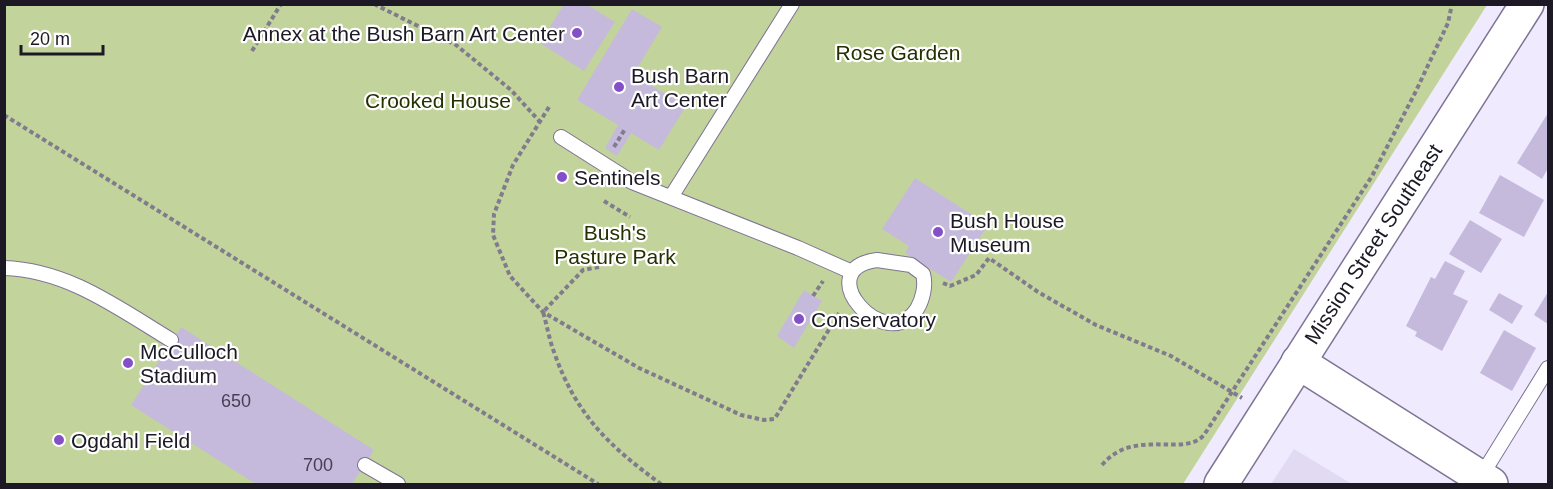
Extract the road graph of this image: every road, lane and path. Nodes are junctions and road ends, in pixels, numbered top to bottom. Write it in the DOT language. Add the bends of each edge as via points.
graph roads {
  1 [pos="281,4"];
  2 [pos="374,4"];
  3 [pos="792,4"];
  4 [pos="1452,4"];
  5 [pos="1527,4"];
  6 [pos="252,51"];
  7 [pos="549,107"];
  8 [pos="4,115"];
  9 [pos="540,122"];
  10 [pos="625,129"];
  11 [pos="561,137"];
  12 [pos="612,151"];
  13 [pos="671,197"];
  14 [pos="604,201"];
  15 [pos="630,217"];
  16 [pos="599,267"];
  17 [pos="4,268"];
  18 [pos="852,272"];
  19 [pos="925,280"];
  20 [pos="823,282"];
  21 [pos="813,296"];
  22 [pos="853,300"];
  23 [pos="543,312"];
  24 [pos="171,340"];
  25 [pos="1298,362"];
  26 [pos="1548,368"];
  27 [pos="1232,392"];
  28 [pos="1245,400"];
  29 [pos="365,465"];
  30 [pos="1102,465"];
  31 [pos="1485,481"];
  32 [pos="398,484"];
  33 [pos="598,484"];
  34 [pos="661,484"];
  35 [pos="1221,484"];
  1 -- 6 [label="path"];
  2 -- 9 [label="path" via="464,50 511,90"];
  3 -- 13 [label="lane"];
  4 -- 27 [label="path" via="1448,23 1372,176"];
  5 -- 25 [label="main road, Mission Street Southeast"];
  7 -- 9 [label="path"];
  8 -- 33 [label="path"];
  9 -- 11 [label="path"];
  9 -- 23 [label="path" via="502,187 492,225 510,276"];
  10 -- 12 [label="path"];
  11 -- 13 [label="lane" via="632,182"];
  13 -- 18 [label="lane"];
  14 -- 15 [label="path"];
  16 -- 23 [label="path" via="583,270"];
  17 -- 24 [label="lane" via="31,270 74,282"];
  18 -- 19 [label="lane" via="858,265 886,260 918,268"];
  18 -- 22 [label="lane"];
  19 -- 22 [label="lane" via="919,306 907,320 880,321"];
  19 -- 27 [label="path" via="950,286 962,282 976,275 989,258 1089,321 1171,356"];
  20 -- 21 [label="path"];
  22 -- 23 [label="path" via="842,308 777,415 764,420 741,415 639,368"];
  23 -- 34 [label="path" via="554,354 588,418 613,448"];
  25 -- 31 [label="main road"];
  25 -- 35 [label="main road, Mission Street Southeast"];
  26 -- 31 [label="lane"];
  27 -- 28 [label="path"];
  27 -- 30 [label="path" via="1200,441 1132,445 1118,450"];
  29 -- 32 [label="lane"];
}
